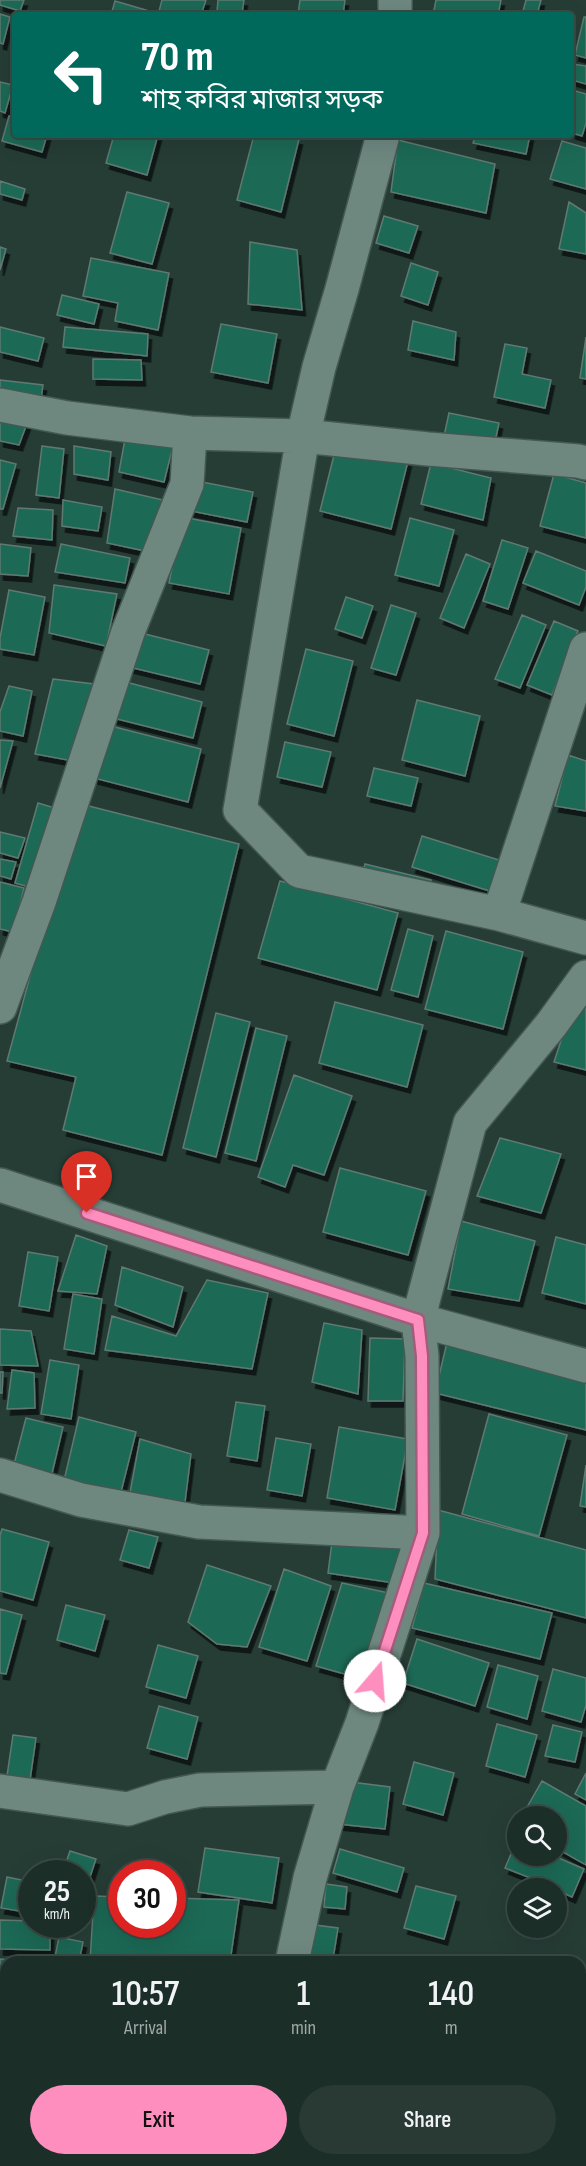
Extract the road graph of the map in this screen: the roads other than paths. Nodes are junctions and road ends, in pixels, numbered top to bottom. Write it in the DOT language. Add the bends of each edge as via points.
graph roads {
  1 [pos="382,138"];
  2 [pos="0,405"];
  3 [pos="190,433"];
  4 [pos="303,436"];
  5 [pos="586,464"];
  6 [pos="586,649"];
  7 [pos="499,914"];
  8 [pos="586,938"];
  9 [pos="586,977"];
  10 [pos="0,1007"];
  11 [pos="0,1185"];
  12 [pos="418,1320"];
  13 [pos="586,1366"];
  14 [pos="0,1475"];
  15 [pos="423,1533"];
  16 [pos="337,1787"];
  17 [pos="0,1791"];
  18 [pos="292,1956"];
  1 -- 4 [label="street"];
  2 -- 3 [label="street" via="67,418"];
  3 -- 4 [label="street"];
  3 -- 10 [label="street" via="187,484 128,632"];
  4 -- 5 [label="street"];
  4 -- 7 [label="street" via="240,810 299,871"];
  6 -- 7 [label="street"];
  7 -- 8 [label="street"];
  9 -- 12 [label="street" via="470,1123"];
  11 -- 12 [label="street"];
  12 -- 13 [label="street"];
  12 -- 15 [label="street" via="422,1356"];
  14 -- 15 [label="street" via="81,1500 199,1522"];
  15 -- 16 [label="street" via="362,1723"];
  16 -- 17 [label="street" via="200,1791 128,1809"];
  16 -- 18 [label="street"];
}
